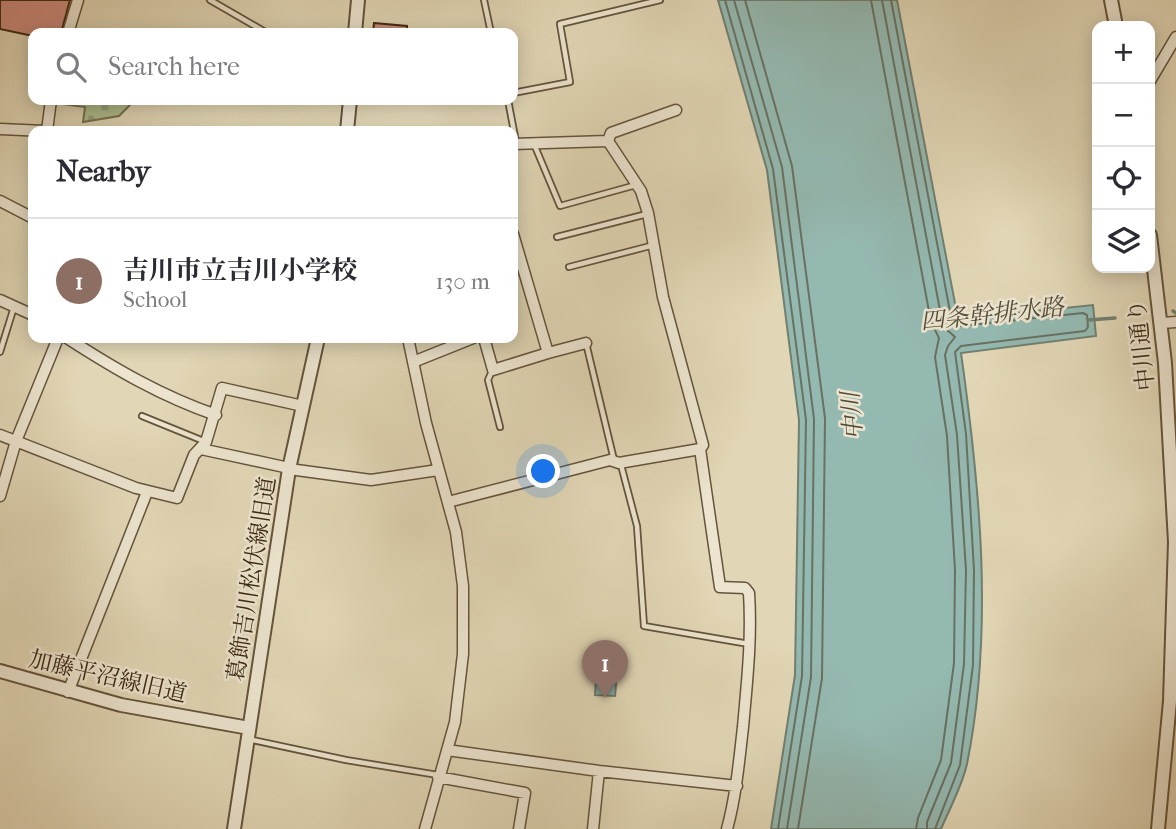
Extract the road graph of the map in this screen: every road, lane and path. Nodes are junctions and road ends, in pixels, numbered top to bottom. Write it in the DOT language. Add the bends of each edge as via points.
graph roads {
  1 [pos="78,0"];
  2 [pos="211,0"];
  3 [pos="358,0"];
  4 [pos="484,0"];
  5 [pos="660,0"];
  6 [pos="1111,0"];
  7 [pos="1115,21"];
  8 [pos="70,28"];
  9 [pos="259,28"];
  10 [pos="355,28"];
  11 [pos="490,28"];
  12 [pos="1176,37"];
  13 [pos="1155,73"];
  14 [pos="518,92"];
  15 [pos="50,105"];
  16 [pos="350,105"];
  17 [pos="509,105"];
  18 [pos="676,110"];
  19 [pos="47,126"];
  20 [pos="347,126"];
  21 [pos="512,126"];
  22 [pos="0,129"];
  23 [pos="28,130"];
  24 [pos="608,141"];
  25 [pos="518,143"];
  26 [pos="534,143"];
  27 [pos="637,185"];
  28 [pos="0,201"];
  29 [pos="648,213"];
  30 [pos="28,215"];
  31 [pos="556,237"];
  32 [pos="655,245"];
  33 [pos="518,251"];
  34 [pos="569,267"];
  35 [pos="1155,273"];
  36 [pos="0,300"];
  37 [pos="15,306"];
  38 [pos="28,312"];
  39 [pos="1176,322"];
  40 [pos="1161,323"];
  41 [pos="56,343"];
  42 [pos="75,343"];
  43 [pos="317,343"];
  44 [pos="409,343"];
  45 [pos="460,343"];
  46 [pos="485,343"];
  47 [pos="586,343"];
  48 [pos="0,352"];
  49 [pos="548,353"];
  50 [pos="413,362"];
  51 [pos="493,370"];
  52 [pos="303,406"];
  53 [pos="216,415"];
  54 [pos="142,416"];
  55 [pos="1173,426"];
  56 [pos="500,427"];
  57 [pos="0,435"];
  58 [pos="16,441"];
  59 [pos="204,445"];
  60 [pos="700,449"];
  61 [pos="617,462"];
  62 [pos="289,469"];
  63 [pos="438,470"];
  64 [pos="147,492"];
  65 [pos="0,496"];
  66 [pos="449,502"];
  67 [pos="1175,593"];
  68 [pos="750,644"];
  69 [pos="0,671"];
  70 [pos="68,692"];
  71 [pos="248,733"];
  72 [pos="447,750"];
  73 [pos="599,771"];
  74 [pos="438,776"];
  75 [pos="737,786"];
  76 [pos="234,829"];
  77 [pos="425,829"];
  78 [pos="519,829"];
  79 [pos="593,829"];
  80 [pos="727,829"];
  81 [pos="1158,829"];
  1 -- 8 [label="street"];
  2 -- 9 [label="lane"];
  3 -- 10 [label="street"];
  4 -- 11 [label="lane"];
  5 -- 14 [label="lane" via="560,24 570,82"];
  6 -- 7 [label="street"];
  12 -- 13 [label="street"];
  15 -- 19 [label="street"];
  16 -- 20 [label="street"];
  17 -- 21 [label="lane"];
  18 -- 24 [label="street" via="611,133"];
  22 -- 23 [label="street"];
  24 -- 26 [label="street"];
  24 -- 27 [label="street"];
  25 -- 26 [label="street"];
  26 -- 27 [label="lane" via="560,206"];
  27 -- 29 [label="street"];
  28 -- 30 [label="street"];
  29 -- 31 [label="lane"];
  29 -- 32 [label="street"];
  32 -- 34 [label="lane"];
  32 -- 60 [label="street" via="668,317 703,446"];
  33 -- 49 [label="street"];
  35 -- 40 [label="street, 中川通り"];
  36 -- 37 [label="street"];
  37 -- 38 [label="street"];
  37 -- 48 [label="lane"];
  39 -- 40 [label="street"];
  40 -- 55 [label="street, 中川通り"];
  41 -- 58 [label="street"];
  42 -- 53 [label="street" via="117,371"];
  43 -- 52 [label="street, 葛飾吉川松伏線旧道"];
  44 -- 50 [label="street"];
  45 -- 50 [label="street"];
  46 -- 51 [label="street"];
  47 -- 49 [label="street"];
  47 -- 61 [label="lane"];
  49 -- 51 [label="street"];
  50 -- 63 [label="street"];
  51 -- 56 [label="lane" via="488,380"];
  52 -- 53 [label="street" via="222,388"];
  52 -- 62 [label="street, 葛飾吉川松伏線旧道"];
  53 -- 59 [label="street"];
  54 -- 59 [label="lane"];
  55 -- 67 [label="street, 中川通り"];
  57 -- 58 [label="street"];
  58 -- 64 [label="street"];
  58 -- 65 [label="street"];
  59 -- 62 [label="street"];
  59 -- 64 [label="street" via="194,455 177,498"];
  60 -- 61 [label="street"];
  60 -- 68 [label="street" via="720,587 745,588 749,593"];
  61 -- 66 [label="street" via="610,460"];
  61 -- 68 [label="lane" via="637,526 644,626"];
  62 -- 63 [label="street" via="371,480"];
  62 -- 71 [label="street, 葛飾吉川松伏線旧道"];
  63 -- 66 [label="street"];
  64 -- 70 [label="street"];
  66 -- 72 [label="street" via="459,553 464,621 461,677"];
  67 -- 81 [label="street, 中川通り"];
  68 -- 75 [label="street"];
  69 -- 70 [label="street, 加藤平沼線旧道"];
  70 -- 71 [label="street, 加藤平沼線旧道"];
  71 -- 74 [label="lane" via="346,760"];
  71 -- 76 [label="street, 葛飾吉川松伏線旧道"];
  72 -- 73 [label="street"];
  72 -- 74 [label="street"];
  73 -- 75 [label="street"];
  73 -- 79 [label="street"];
  74 -- 77 [label="street"];
  74 -- 78 [label="street" via="525,793"];
  75 -- 80 [label="street"];
}
